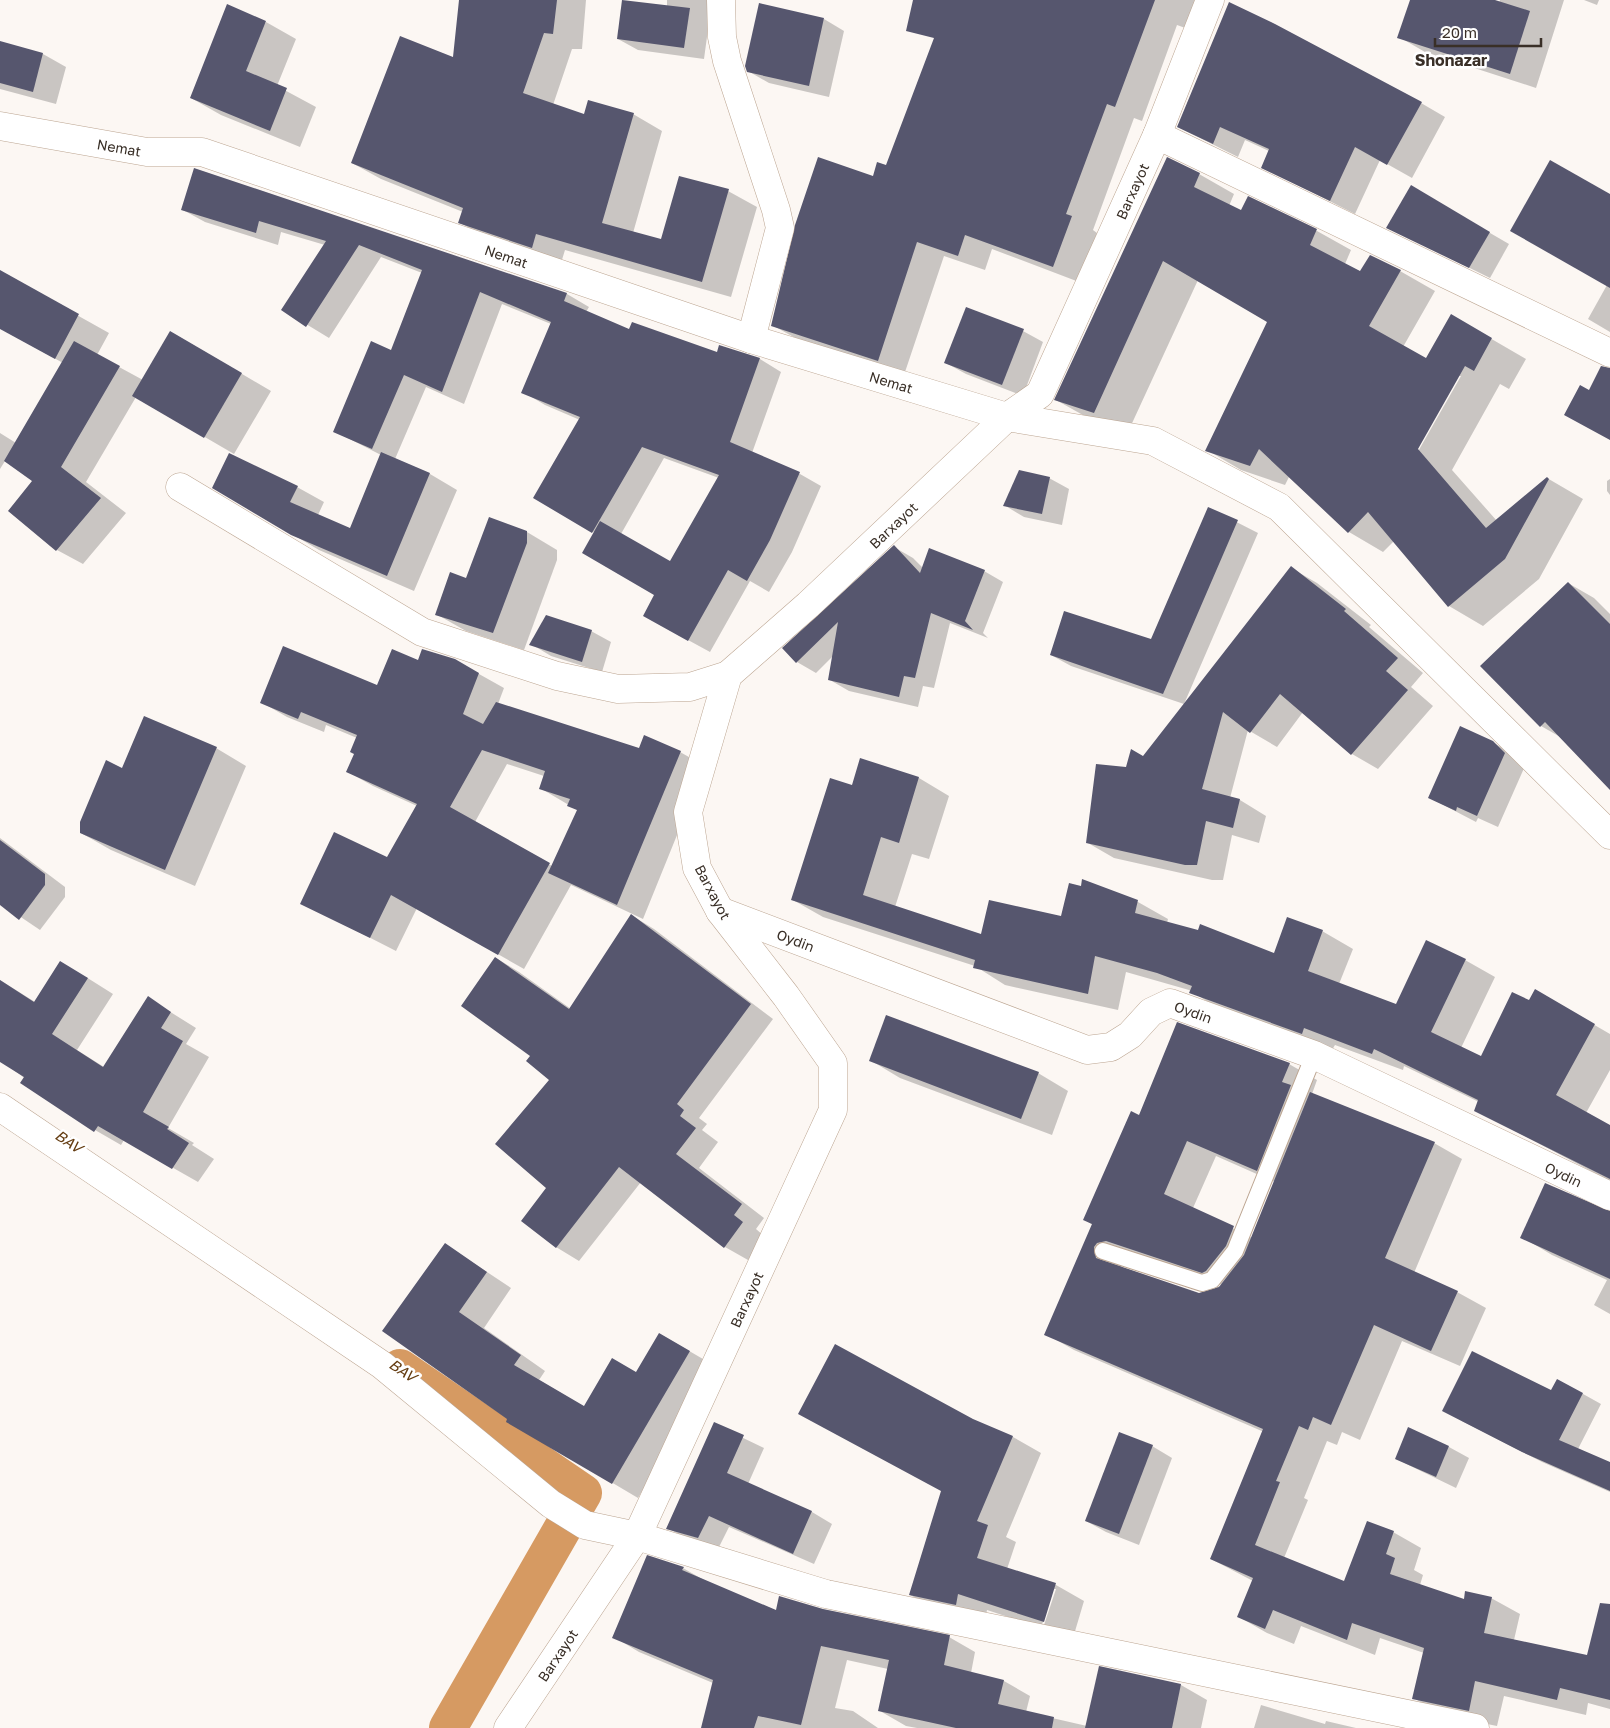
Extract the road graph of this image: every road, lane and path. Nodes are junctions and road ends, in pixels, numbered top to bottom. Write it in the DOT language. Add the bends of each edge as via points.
graph roads {
  1 [pos="721,0"];
  2 [pos="1210,0"];
  3 [pos="0,126"];
  4 [pos="1157,136"];
  5 [pos="751,339"];
  6 [pos="1610,353"];
  7 [pos="1007,417"];
  8 [pos="180,487"];
  9 [pos="728,675"];
  10 [pos="1610,835"];
  11 [pos="720,911"];
  12 [pos="1314,1055"];
  13 [pos="0,1107"];
  14 [pos="1610,1196"];
  15 [pos="1103,1251"];
  16 [pos="637,1536"];
  17 [pos="508,1728"];
  18 [pos="1475,1728"];
  1 -- 5 [label="street" via="726,61 780,228"];
  2 -- 4 [label="street, Barxayot"];
  3 -- 5 [label="street, Nemat" via="148,152 202,152"];
  4 -- 6 [label="street"];
  4 -- 7 [label="street, Barxayot" via="1040,394"];
  5 -- 7 [label="street, Nemat"];
  7 -- 9 [label="street, Barxayot" via="808,605"];
  7 -- 10 [label="street, Nemat" via="1153,441 1279,507"];
  8 -- 9 [label="street" via="422,632 453,644 557,676 618,690 690,687"];
  9 -- 11 [label="street, Barxayot" via="688,812 697,868"];
  11 -- 12 [label="street, Oydin" via="1086,1050 1111,1047 1130,1035 1151,1012 1170,1003"];
  11 -- 16 [label="street, Barxayot" via="833,1063 833,1110"];
  12 -- 14 [label="street, Oydin"];
  12 -- 15 [label="lane" via="1235,1251 1212,1280 1202,1283"];
  13 -- 16 [label="street" via="382,1365 551,1504 585,1525"];
  16 -- 17 [label="street, Barxayot"];
  16 -- 18 [label="street" via="826,1594"];
}
